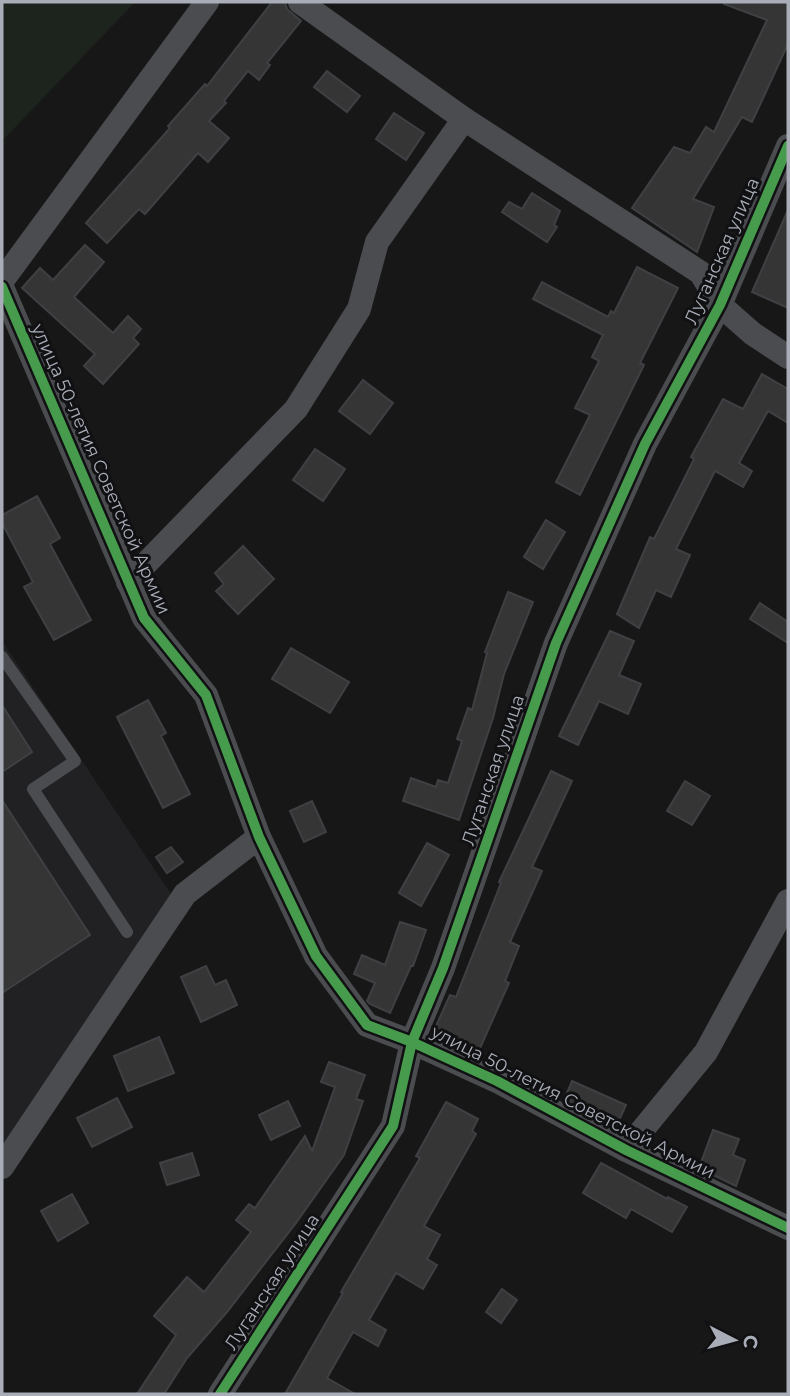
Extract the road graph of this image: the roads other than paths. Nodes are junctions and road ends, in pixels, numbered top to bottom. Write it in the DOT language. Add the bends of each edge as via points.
graph roads {
  1 [pos="207,2"];
  2 [pos="300,2"];
  3 [pos="464,118"];
  4 [pos="788,146"];
  5 [pos="4,294"];
  6 [pos="720,305"];
  7 [pos="788,357"];
  8 [pos="128,582"];
  9 [pos="2,657"];
  10 [pos="259,837"];
  11 [pos="788,901"];
  12 [pos="127,932"];
  13 [pos="412,1042"];
  14 [pos="626,1150"];
  15 [pos="2,1167"];
  16 [pos="788,1228"];
  17 [pos="219,1394"];
  1 -- 5 [label="street, улица 50-летия Советской Армии"];
  2 -- 3 [label="street"];
  3 -- 6 [label="street" via="701,273"];
  3 -- 8 [label="street" via="377,242 359,309 296,409"];
  4 -- 6 [label="street, Луганская улица"];
  5 -- 8 [label="street, улица 50-летия Советской Армии"];
  6 -- 7 [label="street"];
  6 -- 13 [label="street, Луганская улица" via="645,444 556,643 443,968"];
  8 -- 10 [label="street, улица 50-летия Советской Армии" via="144,618 206,695"];
  9 -- 12 [label="lane" via="75,761 33,789"];
  10 -- 13 [label="street, улица 50-летия Советской Армии" via="316,956 367,1025"];
  10 -- 15 [label="street" via="185,894"];
  11 -- 14 [label="street" via="706,1052"];
  13 -- 14 [label="street, улица 50-летия Советской Армии"];
  13 -- 17 [label="street, Луганская улица" via="393,1126"];
  14 -- 16 [label="street, улица 50-летия Советской Армии"];
}
